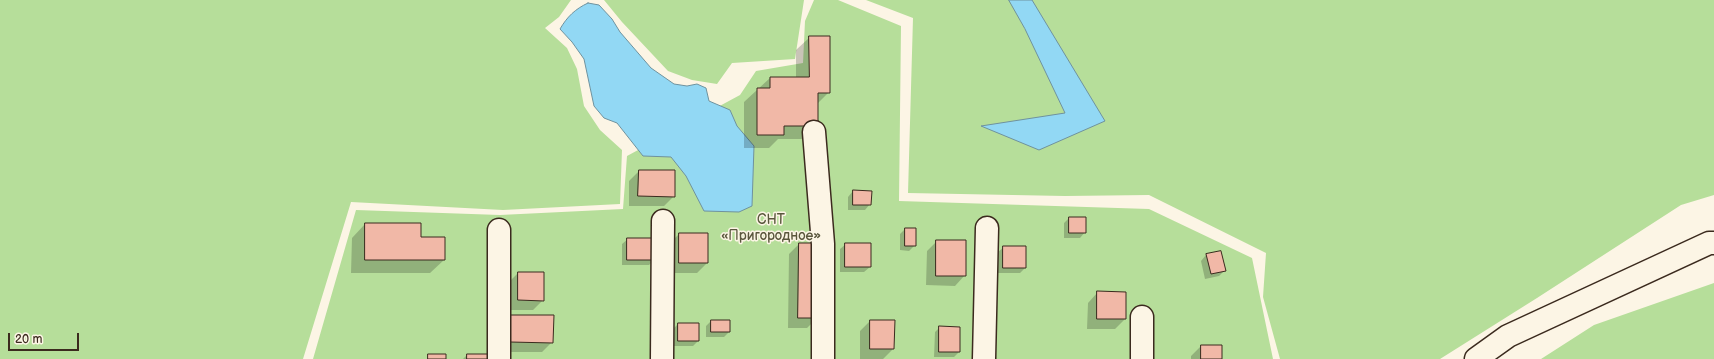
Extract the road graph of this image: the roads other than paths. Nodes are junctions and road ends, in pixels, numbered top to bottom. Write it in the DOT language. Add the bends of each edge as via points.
graph roads {
  1 [pos="814,132"];
  2 [pos="663,221"];
  3 [pos="987,228"];
  4 [pos="499,230"];
  5 [pos="1714,243"];
  6 [pos="1142,317"];
  7 [pos="499,359"];
  8 [pos="662,359"];
  9 [pos="823,359"];
  10 [pos="984,359"];
  11 [pos="1142,359"];
  12 [pos="1476,359"];
  1 -- 9 [label="street" via="823,244"];
  2 -- 8 [label="street"];
  3 -- 10 [label="street"];
  4 -- 7 [label="street"];
  5 -- 12 [label="street" via="1709,243 1508,336"];
  6 -- 11 [label="street"];
}
